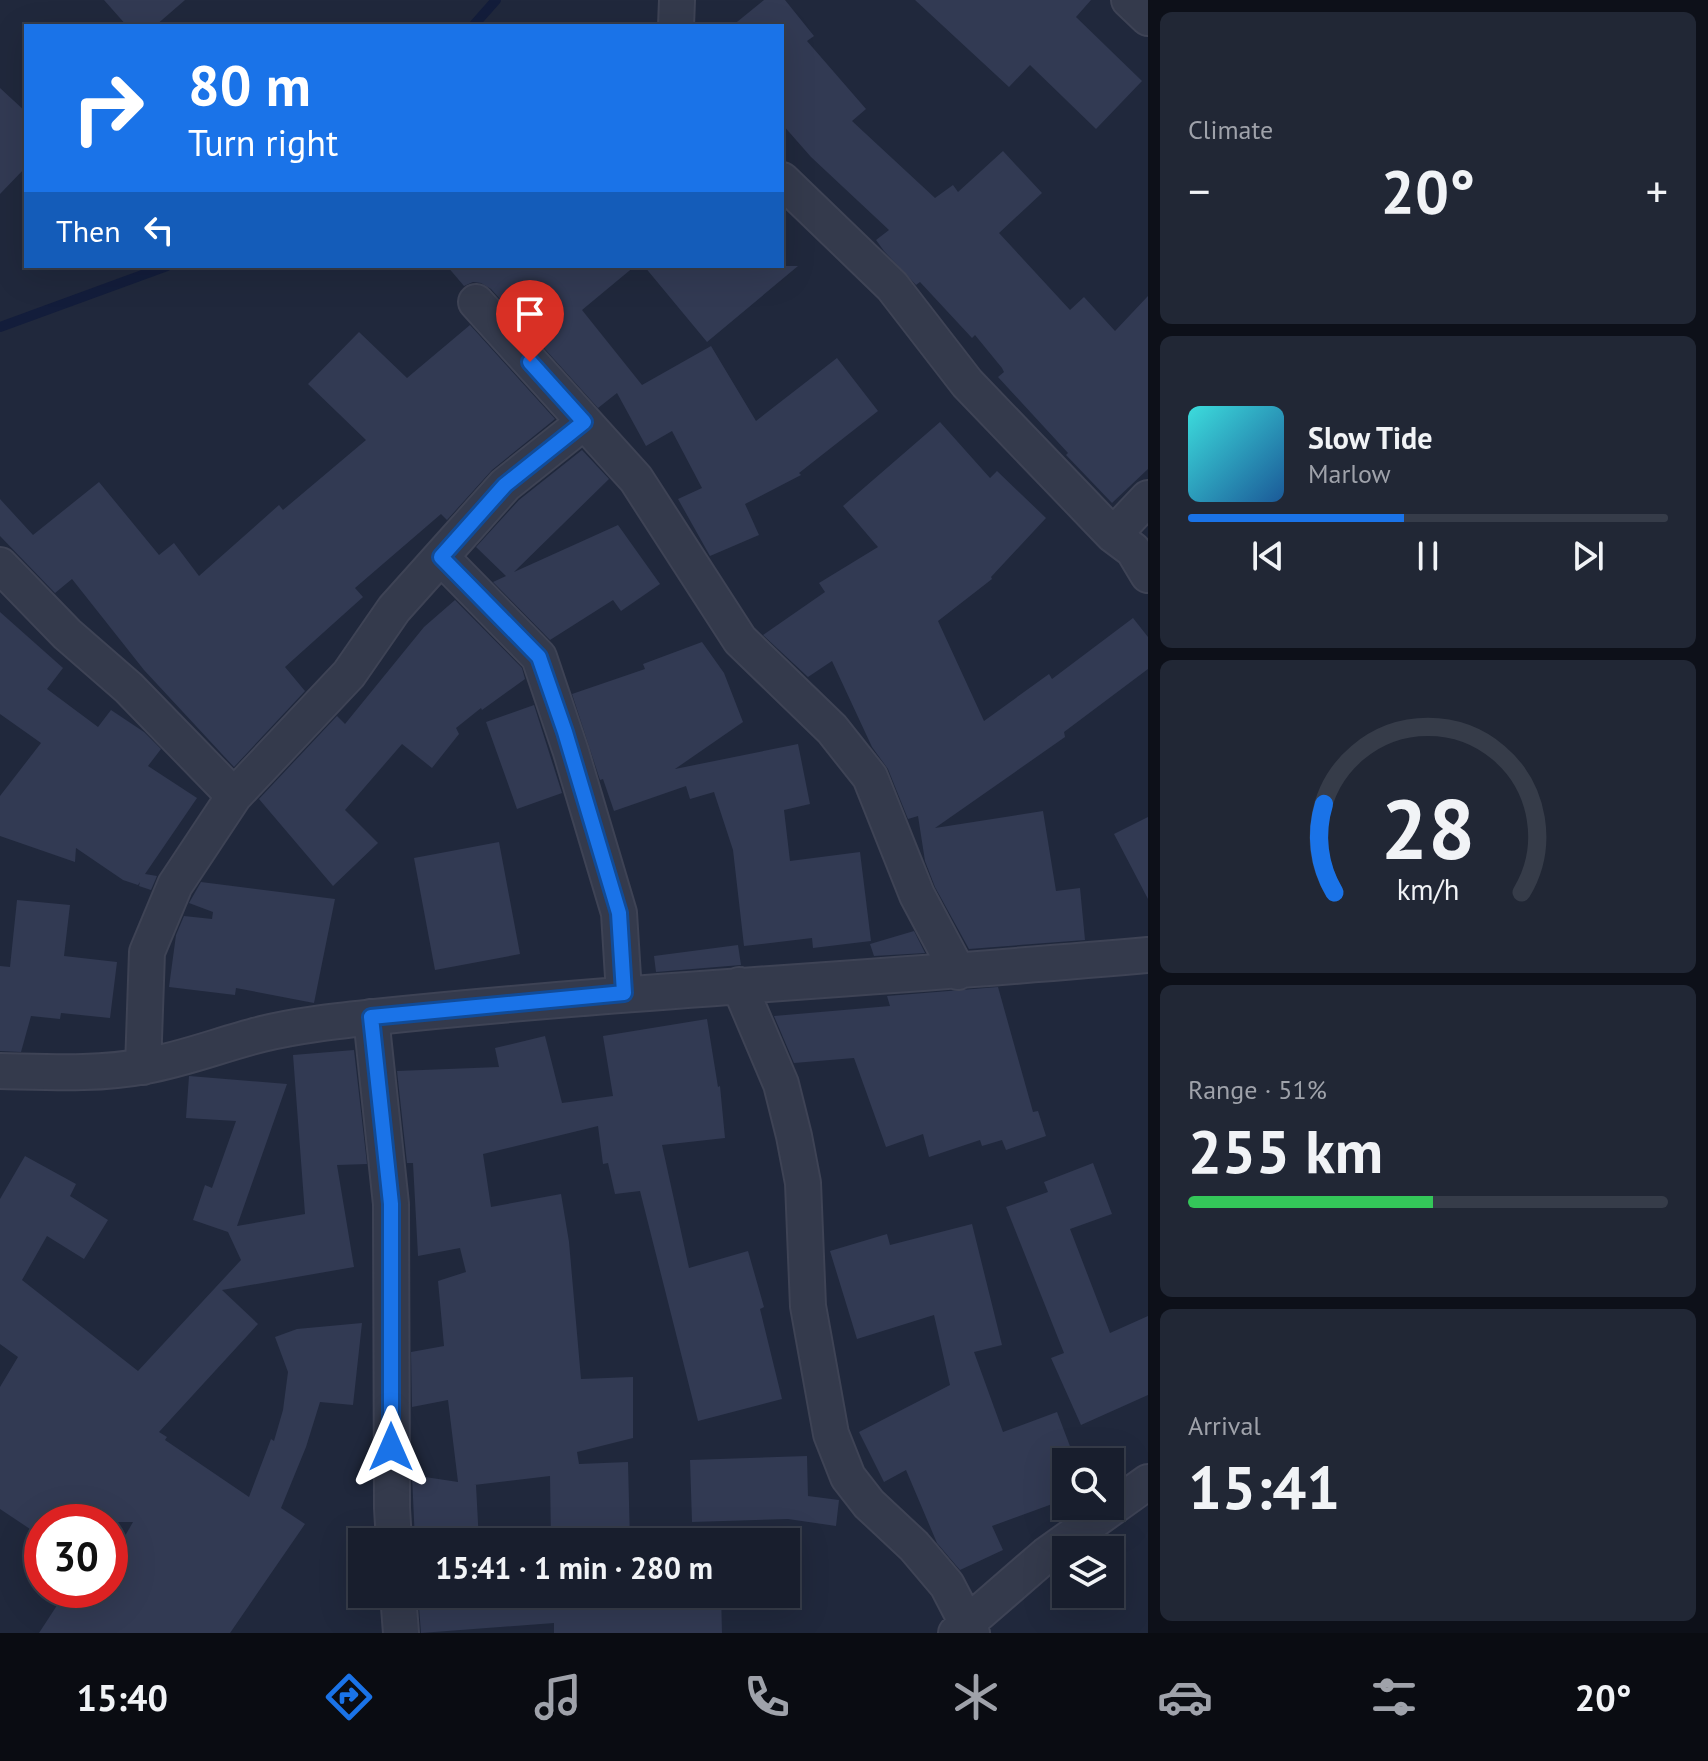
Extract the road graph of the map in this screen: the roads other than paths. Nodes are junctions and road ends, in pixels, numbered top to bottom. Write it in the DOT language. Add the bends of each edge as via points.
graph roads {
  1 [pos="677,0"];
  2 [pos="1129,0"];
  3 [pos="1148,18"];
  4 [pos="676,24"];
  5 [pos="784,182"];
  6 [pos="476,302"];
  7 [pos="584,422"];
  8 [pos="1148,498"];
  9 [pos="1113,535"];
  10 [pos="441,557"];
  11 [pos="0,565"];
  12 [pos="1148,575"];
  13 [pos="234,796"];
  14 [pos="1148,955"];
  15 [pos="958,972"];
  16 [pos="739,985"];
  17 [pos="624,993"];
  18 [pos="371,1017"];
  19 [pos="143,1067"];
  20 [pos="0,1071"];
  21 [pos="1148,1482"];
  22 [pos="393,1528"];
  23 [pos="399,1608"];
  24 [pos="965,1630"];
  25 [pos="401,1633"];
  1 -- 4 [label="street"];
  2 -- 3 [label="street"];
  5 -- 9 [label="street" via="892,286 967,383"];
  6 -- 7 [label="street"];
  7 -- 10 [label="street" via="505,485"];
  7 -- 15 [label="street" via="636,479 740,640 832,729 870,777 917,895"];
  8 -- 9 [label="street"];
  9 -- 12 [label="street" via="1133,550"];
  10 -- 13 [label="street" via="394,609 349,674"];
  10 -- 17 [label="street" via="539,657 619,913"];
  11 -- 13 [label="street"];
  13 -- 19 [label="street" via="175,885 147,952"];
  14 -- 15 [label="street"];
  15 -- 16 [label="street"];
  16 -- 17 [label="street"];
  16 -- 24 [label="street" via="781,1084 796,1148 803,1183 808,1306 831,1434 848,1477 947,1585"];
  17 -- 18 [label="street"];
  18 -- 19 [label="street" via="264,1033"];
  18 -- 22 [label="street" via="391,1204"];
  19 -- 20 [label="street"];
  21 -- 24 [label="street" via="1046,1555"];
  23 -- 25 [label="street"];
}
